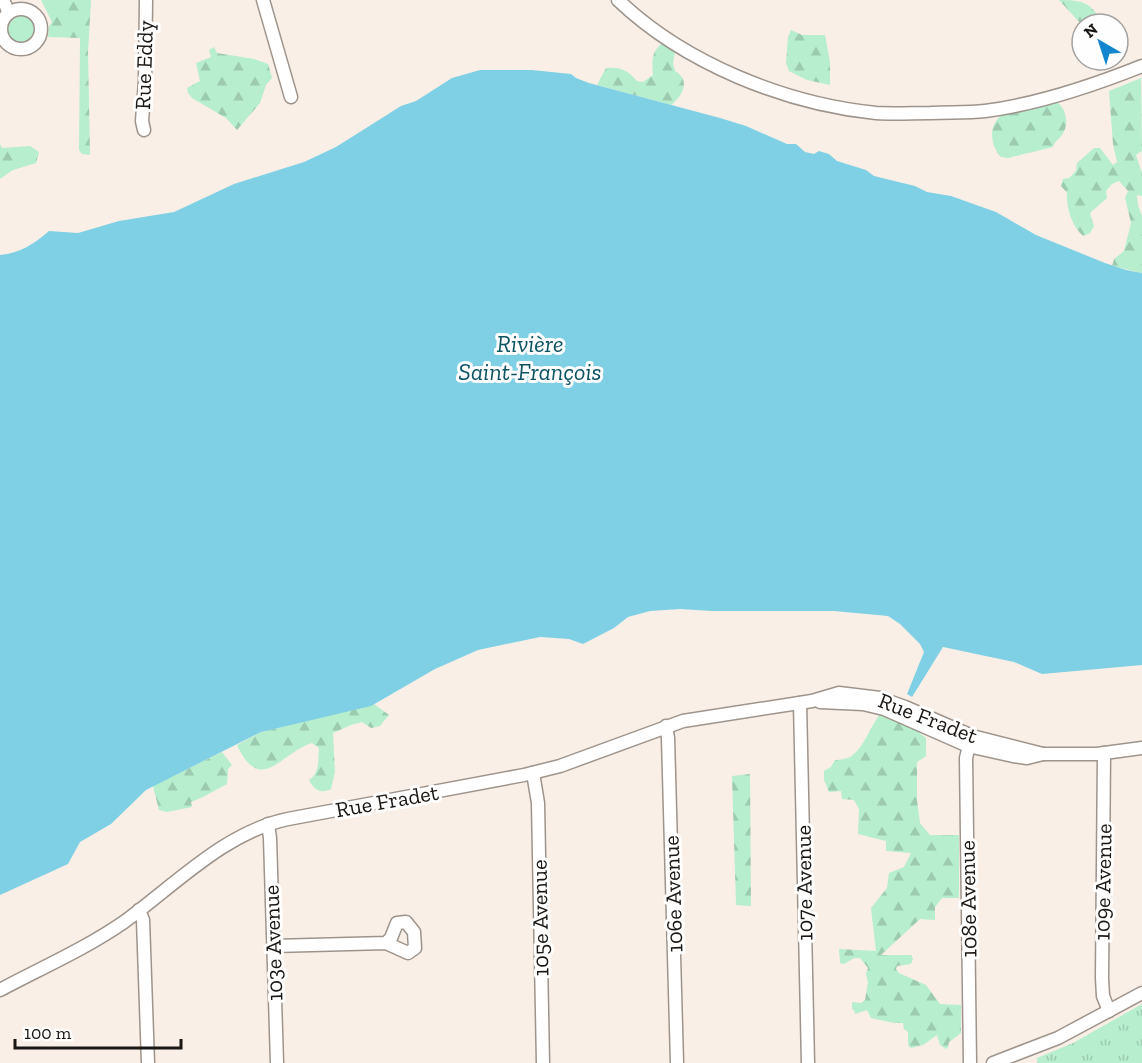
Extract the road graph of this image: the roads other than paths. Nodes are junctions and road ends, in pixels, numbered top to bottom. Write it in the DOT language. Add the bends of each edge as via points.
graph roads {
  1 [pos="3,0"];
  2 [pos="146,0"];
  3 [pos="263,0"];
  4 [pos="618,0"];
  5 [pos="9,13"];
  6 [pos="1142,66"];
  7 [pos="291,96"];
  8 [pos="144,130"];
  9 [pos="806,702"];
  10 [pos="666,726"];
  11 [pos="970,741"];
  12 [pos="1142,748"];
  13 [pos="1104,753"];
  14 [pos="533,773"];
  15 [pos="268,824"];
  16 [pos="139,910"];
  17 [pos="386,943"];
  18 [pos="274,946"];
  19 [pos="0,990"];
  20 [pos="1142,993"];
  21 [pos="1109,1011"];
  22 [pos="148,1063"];
  23 [pos="277,1063"];
  24 [pos="543,1063"];
  25 [pos="677,1063"];
  26 [pos="808,1063"];
  27 [pos="970,1063"];
  28 [pos="993,1063"];
  1 -- 5 [label="street"];
  2 -- 8 [label="street, Rue Eddy"];
  3 -- 7 [label="street"];
  4 -- 6 [label="street" via="675,45 730,74 818,102 869,112 983,111 1011,107"];
  9 -- 10 [label="street, Rue Fradet"];
  9 -- 11 [label="street, Rue Fradet" via="856,703 884,709"];
  9 -- 26 [label="street, 107e Avenue"];
  10 -- 14 [label="street, Rue Fradet"];
  10 -- 25 [label="street, 106e Avenue"];
  11 -- 13 [label="street, Rue Fradet" via="1022,757"];
  11 -- 27 [label="street, 108e Avenue" via="966,758"];
  12 -- 13 [label="street, Rue Fradet"];
  13 -- 21 [label="street, 109e Avenue" via="1102,978"];
  14 -- 15 [label="street, Rue Fradet"];
  14 -- 24 [label="street, 105e Avenue" via="538,803"];
  15 -- 16 [label="street, Rue Fradet" via="236,839"];
  15 -- 18 [label="street, 103e Avenue"];
  16 -- 19 [label="street, Rue Fradet" via="95,940"];
  16 -- 22 [label="street" via="143,920"];
  17 -- 18 [label="street"];
  18 -- 23 [label="street, 103e Avenue"];
  20 -- 21 [label="street"];
  21 -- 28 [label="street" via="1058,1038"];
}
